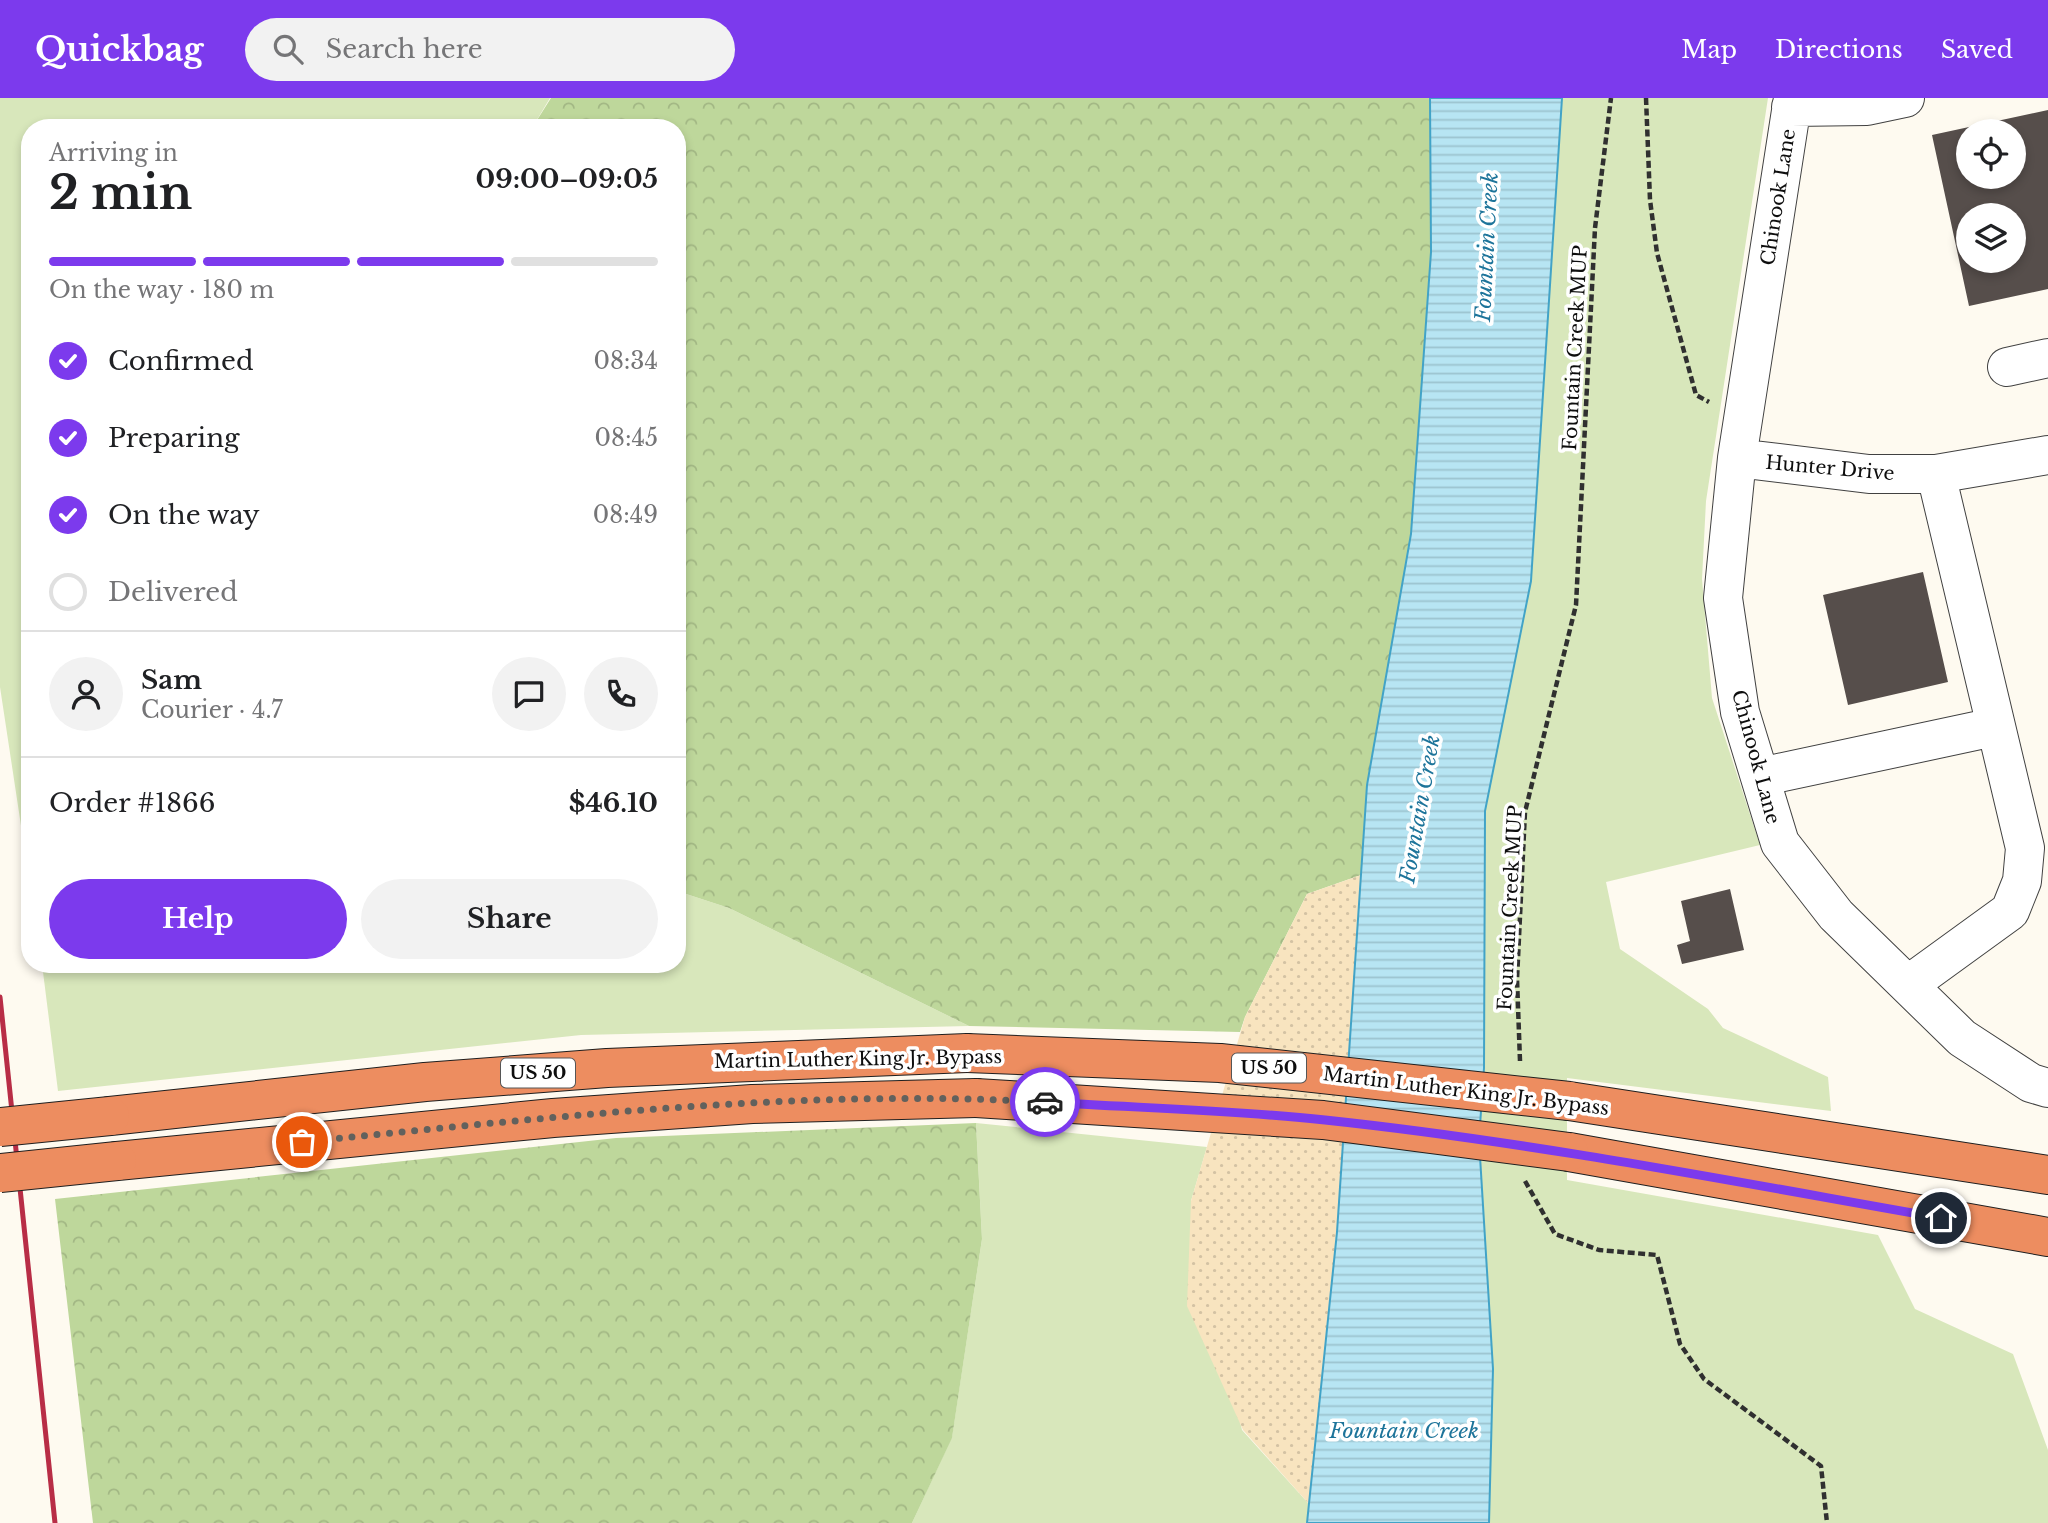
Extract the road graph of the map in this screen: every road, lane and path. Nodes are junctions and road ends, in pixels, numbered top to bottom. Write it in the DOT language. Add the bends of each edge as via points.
graph roads {
  1 [pos="1611,98"];
  2 [pos="1646,98"];
  3 [pos="1905,98"];
  4 [pos="1792,102"];
  5 [pos="2048,358"];
  6 [pos="2007,367"];
  7 [pos="1745,413"];
  8 [pos="2048,455"];
  9 [pos="1737,458"];
  10 [pos="1936,474"];
  11 [pos="1994,727"];
  12 [pos="1760,777"];
  13 [pos="1908,985"];
  14 [pos="1520,1073"];
  15 [pos="2048,1088"];
  16 [pos="0,1127"];
  17 [pos="0,1174"];
  18 [pos="2048,1175"];
  19 [pos="1524,1180"];
  20 [pos="2048,1237"];
  21 [pos="1827,1523"];
  1 -- 14 [label="path, Fountain Creek MUP" via="1595,228 1576,604 1525,812 1517,979"];
  2 -- 7 [label="path" via="1657,253 1696,395"];
  3 -- 4 [label="street" via="1867,106"];
  4 -- 7 [label="street, Chinook Lane"];
  5 -- 6 [label="street"];
  7 -- 9 [label="street, Chinook Lane"];
  8 -- 10 [label="street, Hunter Drive"];
  9 -- 10 [label="street, Hunter Drive" via="1870,474"];
  9 -- 12 [label="street, Chinook Lane" via="1723,598 1740,712"];
  10 -- 11 [label="street"];
  11 -- 12 [label="street"];
  11 -- 13 [label="street" via="2025,848 2022,881 2010,911"];
  12 -- 13 [label="street, Chinook Lane" via="1780,843 1836,915"];
  13 -- 15 [label="street, Chinook Lane" via="1962,1038 2031,1083"];
  16 -- 18 [label="highway, Martin Luther King Jr. Bypass / US 50, bridge" via="425,1082 607,1068 967,1053 1220,1063 1569,1101"];
  17 -- 20 [label="highway, US 50, bridge" via="553,1118 752,1104 976,1098 1323,1120 1569,1152"];
  19 -- 21 [label="path" via="1555,1234 1599,1250 1657,1255 1680,1344 1704,1379 1821,1466"];
}
